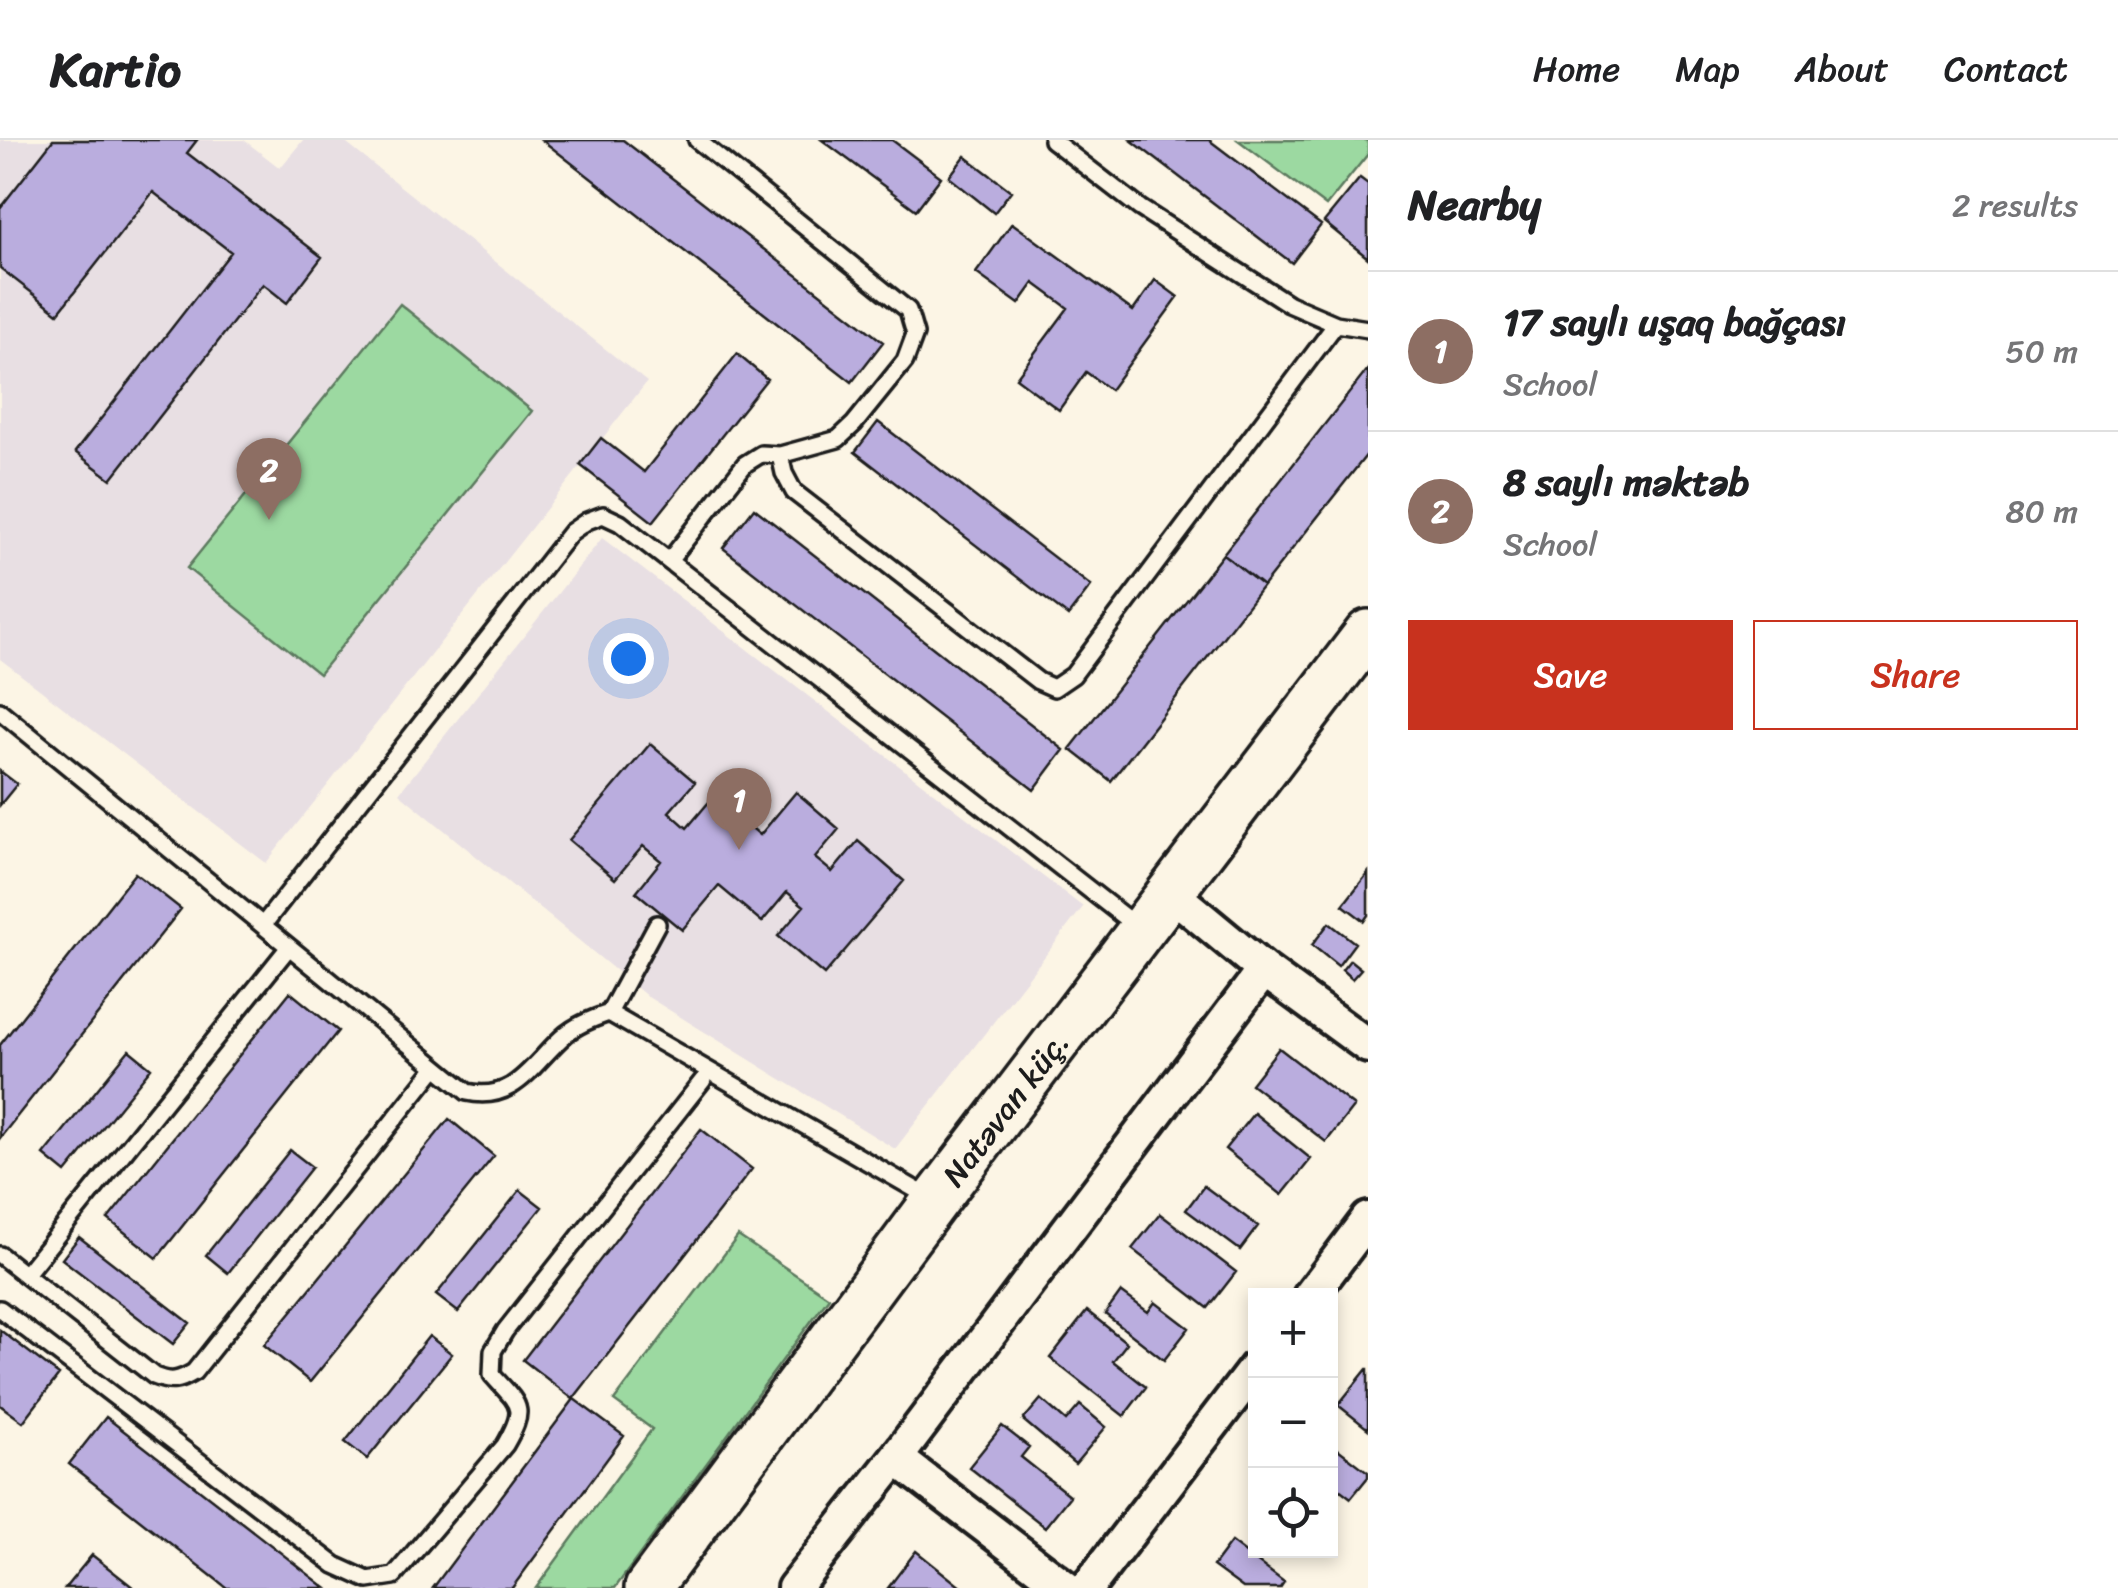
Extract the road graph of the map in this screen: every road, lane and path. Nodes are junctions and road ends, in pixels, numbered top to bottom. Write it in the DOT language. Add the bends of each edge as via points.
graph roads {
  1 [pos="697,140"];
  2 [pos="1052,140"];
  3 [pos="1336,324"];
  4 [pos="1368,329"];
  5 [pos="780,455"];
  6 [pos="669,561"];
  7 [pos="1368,633"];
  8 [pos="0,711"];
  9 [pos="1170,893"];
  10 [pos="262,924"];
  11 [pos="657,924"];
  12 [pos="1140,930"];
  13 [pos="289,947"];
  14 [pos="1264,970"];
  15 [pos="609,1013"];
  16 [pos="1368,1046"];
  17 [pos="436,1067"];
  18 [pos="703,1080"];
  19 [pos="936,1201"];
  20 [pos="1368,1219"];
  21 [pos="0,1254"];
  22 [pos="26,1275"];
  23 [pos="1316,1288"];
  24 [pos="0,1309"];
  25 [pos="1248,1377"];
  26 [pos="896,1458"];
  27 [pos="648,1588"];
  28 [pos="794,1588"];
  29 [pos="1066,1588"];
  30 [pos="1087,1588"];
  1 -- 5 [label="lane" via="908,310 915,334 905,362 838,439"];
  2 -- 3 [label="lane" via="1140,208 1289,304"];
  3 -- 4 [label="lane"];
  3 -- 5 [label="lane" via="1073,676 1054,688 794,492"];
  5 -- 6 [label="lane" via="761,454 745,464"];
  6 -- 10 [label="lane" via="604,514 571,532"];
  6 -- 12 [label="lane"];
  7 -- 9 [label="street, Natəvan küç."];
  8 -- 10 [label="lane"];
  9 -- 12 [label="street, Natəvan küç."];
  9 -- 14 [label="street"];
  10 -- 13 [label="lane"];
  11 -- 15 [label="lane"];
  12 -- 19 [label="street, Natəvan küç."];
  13 -- 17 [label="lane"];
  13 -- 22 [label="lane"];
  14 -- 16 [label="street"];
  14 -- 26 [label="street"];
  15 -- 17 [label="lane" via="568,1032 496,1094 467,1092"];
  15 -- 19 [label="lane"];
  17 -- 22 [label="lane" via="182,1380 154,1376"];
  18 -- 24 [label="lane" via="492,1351 492,1374 517,1402 518,1422 394,1576 368,1580 336,1565"];
  19 -- 27 [label="street, Natəvan küç."];
  20 -- 23 [label="street"];
  21 -- 22 [label="lane"];
  25 -- 30 [label="street"];
  26 -- 28 [label="street"];
  26 -- 29 [label="street"];
}
